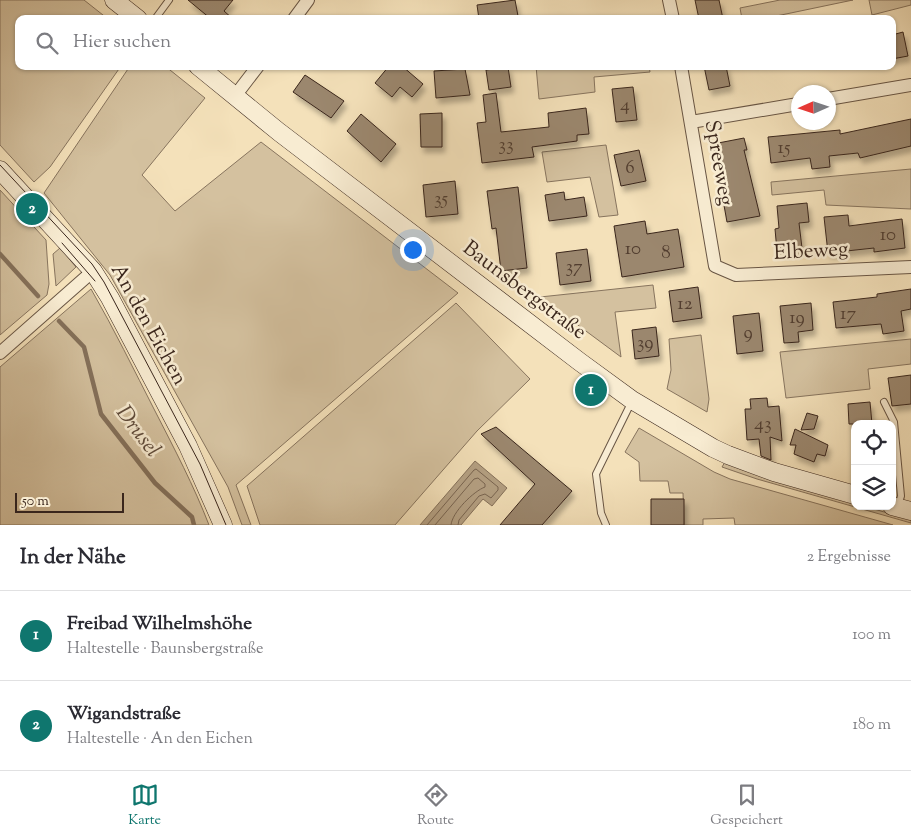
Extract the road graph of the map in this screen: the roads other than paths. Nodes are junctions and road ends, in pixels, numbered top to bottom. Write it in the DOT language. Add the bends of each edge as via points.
graph roads {
  1 [pos="114,0"];
  2 [pos="169,0"];
  3 [pos="308,0"];
  4 [pos="669,0"];
  5 [pos="133,15"];
  6 [pos="158,15"];
  7 [pos="297,15"];
  8 [pos="672,15"];
  9 [pos="203,70"];
  10 [pos="255,70"];
  11 [pos="682,70"];
  12 [pos="911,85"];
  13 [pos="235,96"];
  14 [pos="836,98"];
  15 [pos="791,105"];
  16 [pos="691,122"];
  17 [pos="0,170"];
  18 [pos="715,266"];
  19 [pos="911,267"];
  20 [pos="93,271"];
  21 [pos="0,353"];
  22 [pos="632,400"];
  23 [pos="884,402"];
  24 [pos="851,494"];
  25 [pos="900,508"];
  26 [pos="223,525"];
  27 [pos="606,525"];
  1 -- 5 [label="main road"];
  2 -- 6 [label="lane"];
  3 -- 7 [label="street"];
  4 -- 8 [label="street"];
  9 -- 13 [label="main road, Baunsbergstraße"];
  10 -- 13 [label="street"];
  11 -- 16 [label="street, Spreeweg"];
  12 -- 14 [label="street"];
  13 -- 22 [label="main road, Baunsbergstraße"];
  15 -- 16 [label="street"];
  16 -- 18 [label="street, Spreeweg"];
  17 -- 20 [label="main road, An den Eichen"];
  18 -- 19 [label="street, Elbeweg" via="736,275"];
  20 -- 21 [label="street"];
  20 -- 26 [label="main road, An den Eichen" via="188,446"];
  22 -- 24 [label="main road, Baunsbergstraße" via="728,455"];
  22 -- 27 [label="lane" via="596,474 601,513"];
  23 -- 25 [label="lane" via="894,422"];
}
